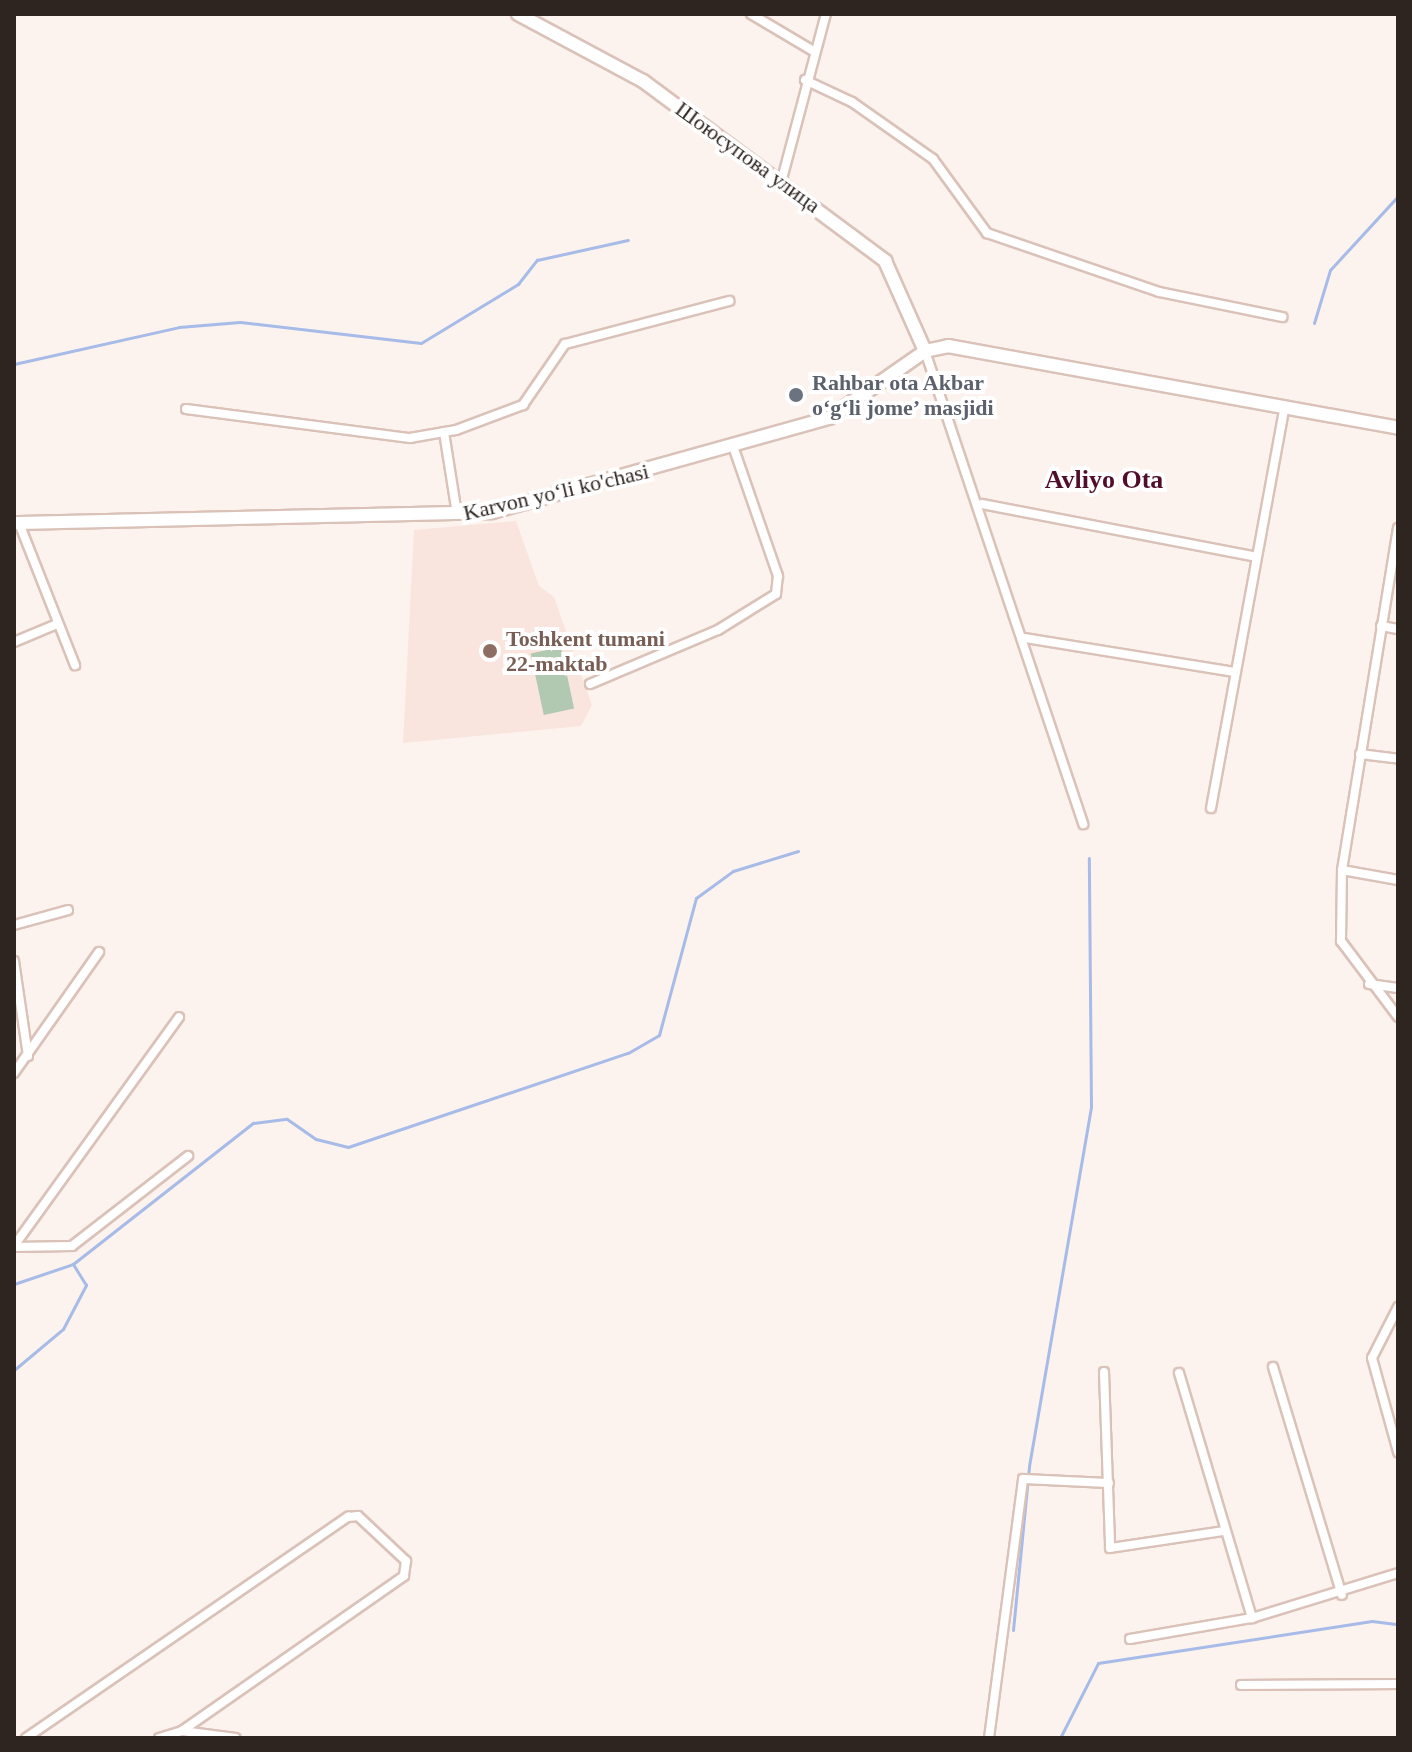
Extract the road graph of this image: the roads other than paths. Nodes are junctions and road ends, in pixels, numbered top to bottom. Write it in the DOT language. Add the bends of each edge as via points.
graph roads {
  1 [pos="518,14"];
  2 [pos="751,14"];
  3 [pos="826,14"];
  4 [pos="815,52"];
  5 [pos="805,80"];
  6 [pos="782,179"];
  7 [pos="729,301"];
  8 [pos="1282,317"];
  9 [pos="925,351"];
  10 [pos="1285,406"];
  11 [pos="186,409"];
  12 [pos="1398,428"];
  13 [pos="444,432"];
  14 [pos="734,449"];
  15 [pos="982,504"];
  16 [pos="457,516"];
  17 [pos="17,523"];
  18 [pos="1398,528"];
  19 [pos="1256,557"];
  20 [pos="57,624"];
  21 [pos="1381,626"];
  22 [pos="1398,629"];
  23 [pos="1025,638"];
  24 [pos="14,642"];
  25 [pos="75,665"];
  26 [pos="1235,672"];
  27 [pos="590,684"];
  28 [pos="1360,754"];
  29 [pos="1398,759"];
  30 [pos="1211,808"];
  31 [pos="1083,824"];
  32 [pos="1342,870"];
  33 [pos="1398,880"];
  34 [pos="68,910"];
  35 [pos="14,925"];
  36 [pos="99,952"];
  37 [pos="14,961"];
  38 [pos="1369,984"];
  39 [pos="1398,988"];
  40 [pos="179,1017"];
  41 [pos="1398,1017"];
  42 [pos="28,1056"];
  43 [pos="14,1073"];
  44 [pos="188,1156"];
  45 [pos="14,1247"];
  46 [pos="1398,1307"];
  47 [pos="1273,1367"];
  48 [pos="1104,1372"];
  49 [pos="1179,1373"];
  50 [pos="1398,1452"];
  51 [pos="1109,1483"];
  52 [pos="1224,1531"];
  53 [pos="1398,1573"];
  54 [pos="1342,1595"];
  55 [pos="1252,1618"];
  56 [pos="1130,1639"];
  57 [pos="1398,1684"];
  58 [pos="1241,1685"];
  59 [pos="182,1731"];
  60 [pos="26,1738"];
  61 [pos="159,1738"];
  62 [pos="236,1738"];
  63 [pos="989,1738"];
  1 -- 6 [label="street, Шоюсупова улица" via="643,81"];
  2 -- 4 [label="street"];
  3 -- 4 [label="street"];
  4 -- 5 [label="street"];
  5 -- 6 [label="street"];
  5 -- 8 [label="street" via="852,102 933,159 987,233 1159,292"];
  6 -- 9 [label="street, Шоюсупова улица" via="885,261"];
  7 -- 13 [label="street" via="565,344 523,405"];
  9 -- 10 [label="street" via="970,347"];
  9 -- 14 [label="street, Karvon yo‘li ko'chasi" via="856,405"];
  9 -- 15 [label="street"];
  10 -- 12 [label="street"];
  10 -- 19 [label="street"];
  11 -- 13 [label="street" via="410,438"];
  13 -- 16 [label="street"];
  14 -- 16 [label="street, Karvon yo‘li ko'chasi"];
  14 -- 27 [label="street" via="778,576 776,594 718,630"];
  15 -- 19 [label="street"];
  15 -- 23 [label="street"];
  16 -- 17 [label="street, Karvon yo‘li ko'chasi" via="224,513"];
  17 -- 20 [label="street"];
  18 -- 21 [label="street"];
  19 -- 26 [label="street"];
  20 -- 24 [label="street"];
  20 -- 25 [label="street"];
  21 -- 22 [label="street"];
  21 -- 28 [label="street"];
  23 -- 26 [label="street"];
  23 -- 31 [label="street"];
  26 -- 30 [label="street"];
  28 -- 29 [label="street"];
  28 -- 32 [label="street"];
  32 -- 33 [label="street"];
  32 -- 38 [label="street" via="1341,941"];
  34 -- 35 [label="street"];
  36 -- 42 [label="street"];
  37 -- 42 [label="street"];
  38 -- 39 [label="street"];
  38 -- 41 [label="street"];
  40 -- 45 [label="street"];
  42 -- 43 [label="street"];
  44 -- 45 [label="street" via="72,1246"];
  46 -- 50 [label="street" via="1372,1358"];
  47 -- 54 [label="street"];
  48 -- 51 [label="street"];
  49 -- 52 [label="street"];
  51 -- 52 [label="street" via="1110,1548"];
  51 -- 63 [label="street" via="1023,1479"];
  52 -- 55 [label="street"];
  53 -- 54 [label="street"];
  54 -- 55 [label="street"];
  55 -- 56 [label="street"];
  57 -- 58 [label="street"];
  59 -- 60 [label="street" via="404,1576 406,1561 358,1516 348,1517"];
  59 -- 61 [label="street"];
  59 -- 62 [label="street"];
}
